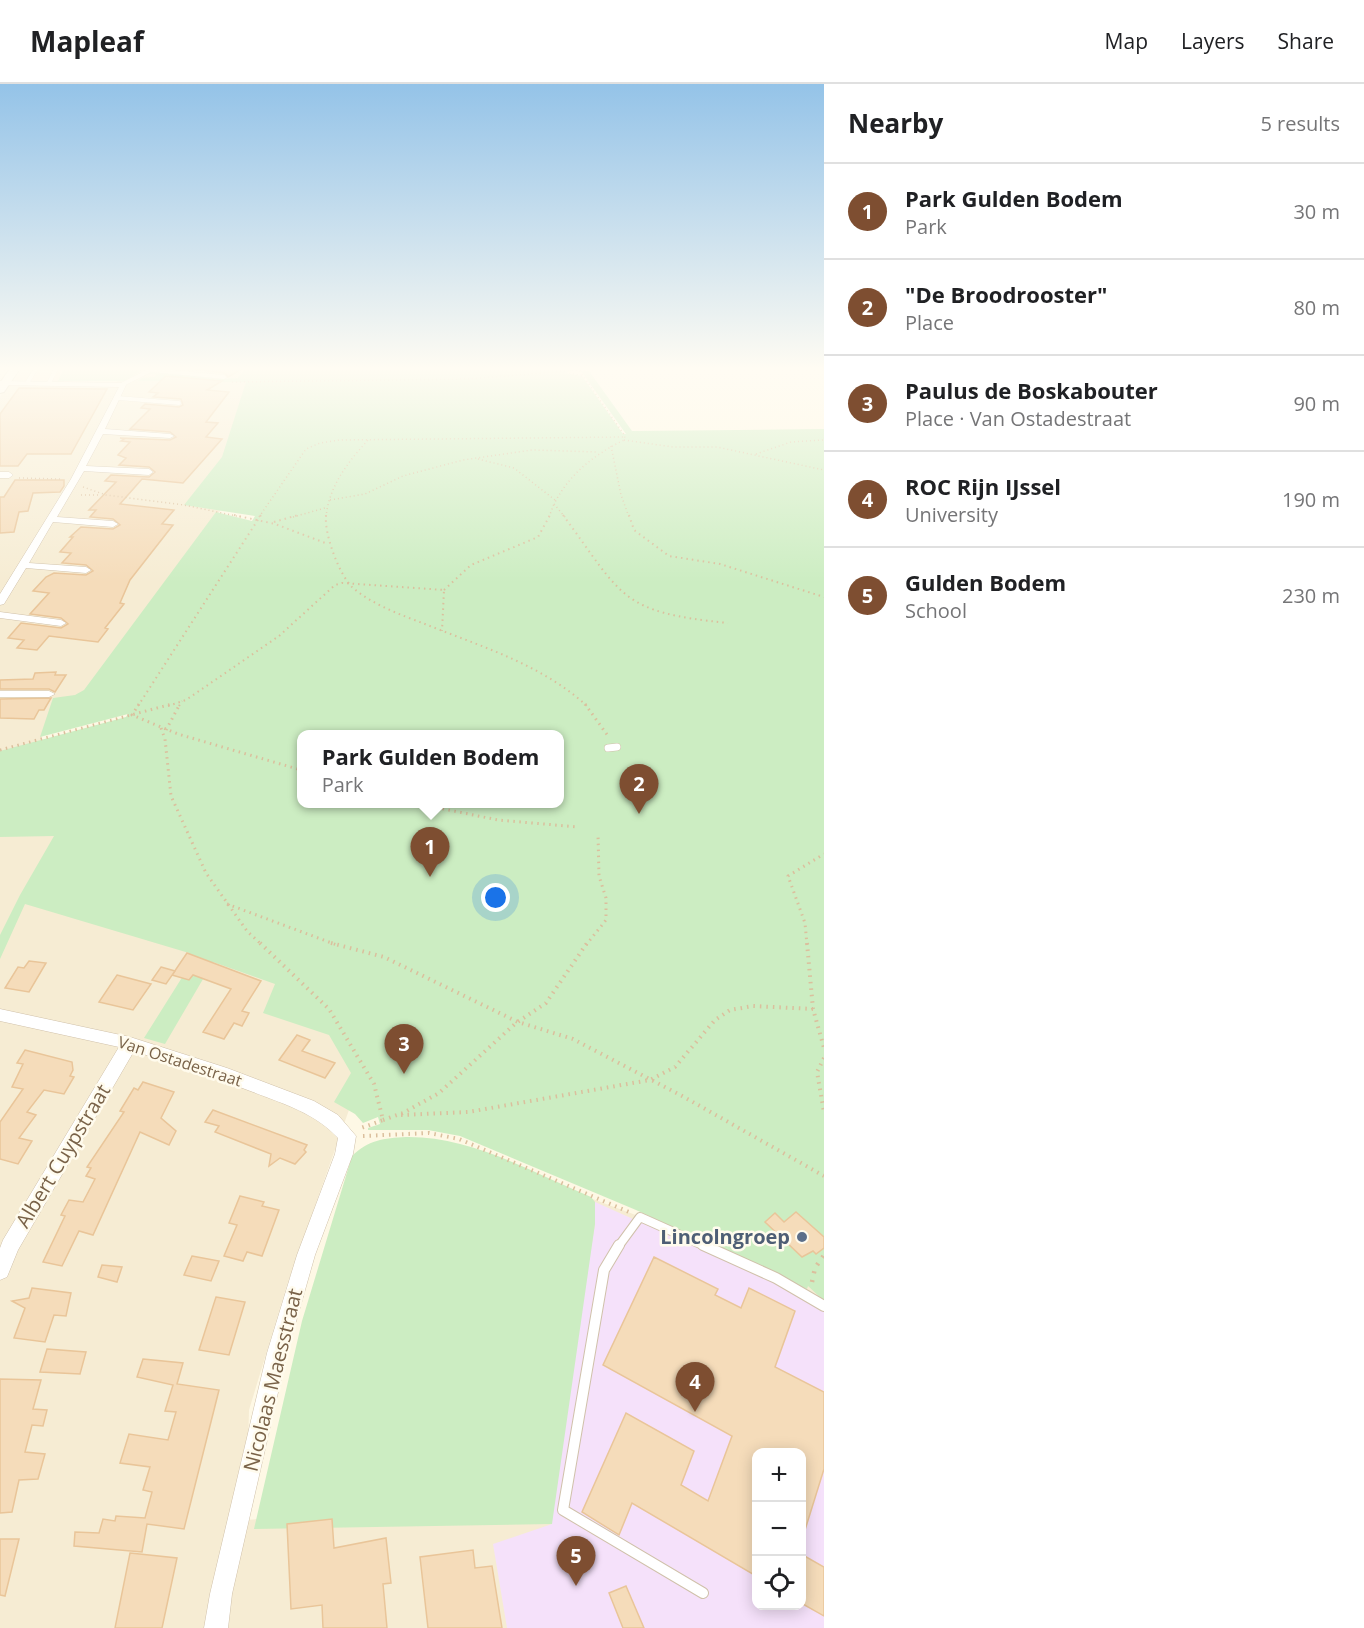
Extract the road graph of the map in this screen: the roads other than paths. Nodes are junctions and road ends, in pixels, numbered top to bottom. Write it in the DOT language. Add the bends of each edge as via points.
graph roads {
  1 [pos="96,439"];
  2 [pos="80,468"];
  3 [pos="149,472"];
  4 [pos="52,519"];
  5 [pos="113,524"];
  6 [pos="22,565"];
  7 [pos="86,570"];
  8 [pos="0,602"];
  9 [pos="0,615"];
  10 [pos="61,623"];
  11 [pos="0,694"];
  12 [pos="49,694"];
  13 [pos="618,747"];
  14 [pos="608,748"];
  15 [pos="0,1015"];
  16 [pos="130,1043"];
  17 [pos="347,1136"];
  18 [pos="0,1270"];
  19 [pos="824,1306"];
  20 [pos="703,1593"];
  21 [pos="216,1628"];
  1 -- 2 [label="street"];
  2 -- 3 [label="street"];
  2 -- 4 [label="street"];
  4 -- 5 [label="street"];
  4 -- 6 [label="street"];
  6 -- 7 [label="street"];
  6 -- 8 [label="street"];
  9 -- 10 [label="street"];
  11 -- 12 [label="street"];
  13 -- 14 [label="lane"];
  15 -- 16 [label="street, Van Ostadestraat"];
  16 -- 17 [label="street, Van Ostadestraat" via="308,1107 332,1120"];
  16 -- 18 [label="street, Albert Cuypstraat" via="10,1246"];
  17 -- 21 [label="street, Nicolaas Maesstraat" via="277,1353 220,1594"];
  19 -- 20 [label="lane" via="776,1278 640,1217 603,1270 563,1510"];
}
